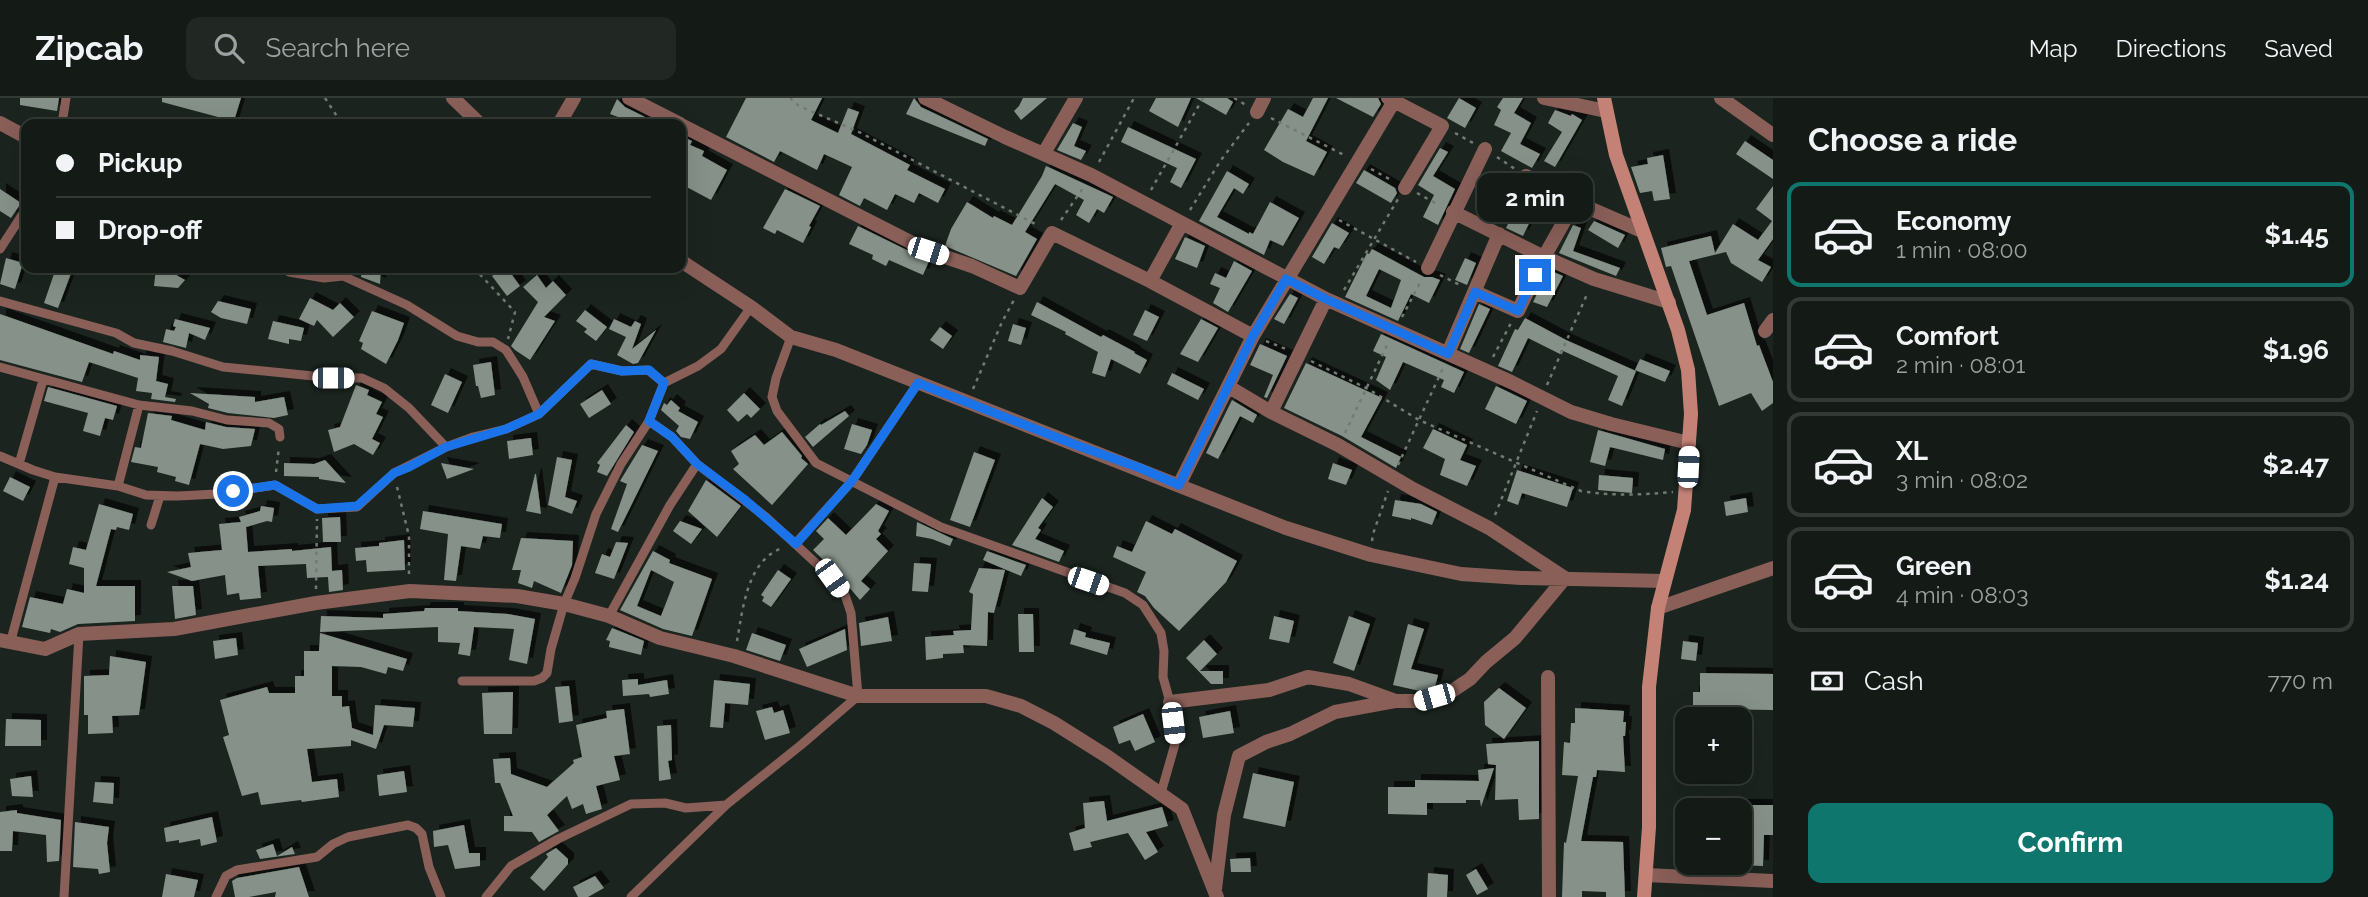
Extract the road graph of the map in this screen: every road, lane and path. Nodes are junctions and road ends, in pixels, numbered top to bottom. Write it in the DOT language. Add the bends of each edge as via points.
graph roads {
  1 [pos="66,98"];
  2 [pos="325,98"];
  3 [pos="453,98"];
  4 [pos="574,98"];
  5 [pos="629,98"];
  6 [pos="790,98"];
  7 [pos="925,98"];
  8 [pos="1076,98"];
  9 [pos="1203,98"];
  10 [pos="1234,98"];
  11 [pos="1264,98"];
  12 [pos="1544,98"];
  13 [pos="1721,98"];
  14 [pos="1393,99"];
  15 [pos="1605,104"];
  16 [pos="1257,111"];
  17 [pos="63,119"];
  18 [pos="339,119"];
  19 [pos="475,119"];
  20 [pos="562,119"];
  21 [pos="670,119"];
  22 [pos="0,123"];
  23 [pos="686,127"];
  24 [pos="21,134"];
  25 [pos="1773,135"];
  26 [pos="1485,149"];
  27 [pos="1044,153"];
  28 [pos="1358,162"];
  29 [pos="1526,176"];
  30 [pos="1405,188"];
  31 [pos="1575,202"];
  32 [pos="1144,203"];
  33 [pos="1326,212"];
  34 [pos="1453,212"];
  35 [pos="21,217"];
  36 [pos="1181,225"];
  37 [pos="1642,231"];
  38 [pos="1052,233"];
  39 [pos="1499,234"];
  40 [pos="1374,238"];
  41 [pos="0,249"];
  42 [pos="1544,257"];
  43 [pos="686,264"];
  44 [pos="1428,268"];
  45 [pos="295,273"];
  46 [pos="479,273"];
  47 [pos="1286,279"];
  48 [pos="1150,281"];
  49 [pos="1020,288"];
  50 [pos="1475,292"];
  51 [pos="0,301"];
  52 [pos="1332,301"];
  53 [pos="1669,302"];
  54 [pos="751,307"];
  55 [pos="1518,311"];
  56 [pos="1395,330"];
  57 [pos="1253,336"];
  58 [pos="791,337"];
  59 [pos="506,350"];
  60 [pos="1448,354"];
  61 [pos="1298,355"];
  62 [pos="0,367"];
  63 [pos="1485,371"];
  64 [pos="43,380"];
  65 [pos="664,383"];
  66 [pos="918,383"];
  67 [pos="1229,387"];
  68 [pos="1368,389"];
  69 [pos="967,402"];
  70 [pos="139,404"];
  71 [pos="1271,412"];
  72 [pos="539,414"];
  73 [pos="1419,420"];
  74 [pos="649,421"];
  75 [pos="279,437"];
  76 [pos="1689,443"];
  77 [pos="1338,445"];
  78 [pos="446,447"];
  79 [pos="0,456"];
  80 [pos="19,464"];
  81 [pos="697,464"];
  82 [pos="394,473"];
  83 [pos="1394,476"];
  84 [pos="55,477"];
  85 [pos="852,481"];
  86 [pos="275,485"];
  87 [pos="1179,485"];
  88 [pos="118,486"];
  89 [pos="1686,491"];
  90 [pos="160,496"];
  91 [pos="317,509"];
  92 [pos="150,525"];
  93 [pos="796,544"];
  94 [pos="1371,555"];
  95 [pos="1773,568"];
  96 [pos="1564,578"];
  97 [pos="1665,581"];
  98 [pos="410,591"];
  99 [pos="316,603"];
  100 [pos="564,604"];
  101 [pos="1658,608"];
  102 [pos="609,615"];
  103 [pos="79,634"];
  104 [pos="6,640"];
  105 [pos="734,656"];
  106 [pos="1548,677"];
  107 [pos="462,681"];
  108 [pos="858,696"];
  109 [pos="1396,701"];
  110 [pos="1170,702"];
  111 [pos="1161,793"];
  112 [pos="726,805"];
  113 [pos="1646,874"];
  114 [pos="1773,881"];
  115 [pos="1216,894"];
  116 [pos="64,897"];
  117 [pos="216,897"];
  118 [pos="441,897"];
  119 [pos="486,897"];
  120 [pos="631,897"];
  121 [pos="1549,897"];
  122 [pos="1644,897"];
  1 -- 17 [label="lane"];
  2 -- 18 [label="path"];
  3 -- 19 [label="street"];
  4 -- 20 [label="street"];
  5 -- 21 [label="street"];
  6 -- 38 [label="path"];
  7 -- 27 [label="street"];
  8 -- 27 [label="street"];
  9 -- 32 [label="path"];
  10 -- 16 [label="path"];
  11 -- 16 [label="street"];
  12 -- 15 [label="street"];
  13 -- 25 [label="street"];
  14 -- 28 [label="street"];
  14 -- 30 [label="street" via="1442,126"];
  15 -- 37 [label="main road" via="1616,155"];
  16 -- 28 [label="path"];
  16 -- 36 [label="path"];
  22 -- 24 [label="street"];
  23 -- 49 [label="street" via="928,251"];
  26 -- 34 [label="street"];
  27 -- 32 [label="street"];
  28 -- 30 [label="path"];
  28 -- 33 [label="street"];
  29 -- 31 [label="street"];
  29 -- 39 [label="path"];
  30 -- 34 [label="path"];
  30 -- 40 [label="path"];
  31 -- 37 [label="street"];
  31 -- 42 [label="street"];
  32 -- 36 [label="street"];
  33 -- 40 [label="path"];
  33 -- 47 [label="street"];
  34 -- 39 [label="street"];
  34 -- 44 [label="street"];
  35 -- 41 [label="lane"];
  36 -- 47 [label="street"];
  36 -- 48 [label="street"];
  37 -- 53 [label="main road"];
  38 -- 48 [label="street"];
  38 -- 49 [label="street"];
  39 -- 42 [label="street"];
  39 -- 50 [label="street"];
  40 -- 44 [label="path"];
  40 -- 52 [label="path"];
  42 -- 53 [label="street" via="1594,279"];
  42 -- 55 [label="street"];
  43 -- 54 [label="street"];
  44 -- 50 [label="path"];
  44 -- 56 [label="path"];
  45 -- 59 [label="lane" via="343,276 407,305 457,336 493,342"];
  46 -- 59 [label="path" via="514,312"];
  47 -- 52 [label="street"];
  47 -- 57 [label="street"];
  48 -- 57 [label="street"];
  49 -- 69 [label="path"];
  50 -- 55 [label="street"];
  50 -- 60 [label="street"];
  51 -- 78 [label="lane" via="223,367 362,378 409,408"];
  52 -- 56 [label="street"];
  52 -- 61 [label="street"];
  53 -- 76 [label="main road" via="1688,370"];
  54 -- 58 [label="street"];
  54 -- 65 [label="lane" via="721,349"];
  55 -- 63 [label="path"];
  56 -- 60 [label="street"];
  56 -- 68 [label="path"];
  57 -- 61 [label="path"];
  57 -- 67 [label="street"];
  58 -- 66 [label="street"];
  58 -- 85 [label="lane" via="772,397 777,411 817,463"];
  59 -- 72 [label="lane"];
  60 -- 63 [label="street"];
  60 -- 73 [label="path"];
  61 -- 68 [label="path"];
  61 -- 71 [label="street"];
  62 -- 64 [label="lane"];
  63 -- 76 [label="street" via="1571,412"];
  64 -- 70 [label="lane"];
  64 -- 80 [label="lane"];
  65 -- 72 [label="lane" via="649,370 622,371 591,364"];
  65 -- 74 [label="lane"];
  66 -- 69 [label="street"];
  66 -- 85 [label="lane"];
  67 -- 71 [label="street"];
  67 -- 87 [label="street"];
  68 -- 73 [label="path"];
  68 -- 77 [label="path"];
  69 -- 87 [label="street"];
  70 -- 75 [label="lane" via="269,424 279,429"];
  70 -- 88 [label="lane"];
  71 -- 77 [label="street"];
  72 -- 78 [label="lane"];
  73 -- 83 [label="path"];
  73 -- 89 [label="path" via="1581,491 1634,496"];
  74 -- 81 [label="lane"];
  74 -- 100 [label="lane" via="596,514"];
  75 -- 86 [label="path"];
  76 -- 89 [label="main road"];
  77 -- 83 [label="street"];
  78 -- 82 [label="lane"];
  79 -- 80 [label="lane"];
  80 -- 84 [label="lane"];
  81 -- 93 [label="lane"];
  81 -- 102 [label="lane"];
  82 -- 91 [label="lane" via="357,506"];
  82 -- 98 [label="path" via="409,536"];
  83 -- 94 [label="path" via="1373,534"];
  83 -- 96 [label="street" via="1489,528"];
  84 -- 88 [label="lane"];
  84 -- 104 [label="lane"];
  85 -- 93 [label="lane"];
  85 -- 110 [label="lane" via="941,527 1125,593 1143,606 1161,633 1163,677"];
  86 -- 90 [label="lane"];
  86 -- 91 [label="lane"];
  87 -- 94 [label="street" via="1286,528"];
  88 -- 90 [label="lane"];
  89 -- 97 [label="main road"];
  90 -- 92 [label="lane"];
  91 -- 99 [label="path"];
  93 -- 105 [label="path" via="771,553 753,576 745,594"];
  93 -- 108 [label="lane" via="845,595 854,632"];
  94 -- 96 [label="street" via="1461,574"];
  95 -- 101 [label="street"];
  96 -- 97 [label="street"];
  96 -- 109 [label="street" via="1515,638 1470,679 1449,693"];
  97 -- 101 [label="main road"];
  98 -- 99 [label="street"];
  98 -- 100 [label="street" via="517,596"];
  99 -- 103 [label="street" via="174,629"];
  100 -- 102 [label="street"];
  100 -- 107 [label="lane" via="549,667 542,678"];
  101 -- 113 [label="main road" via="1649,687"];
  102 -- 105 [label="street" via="660,638"];
  103 -- 104 [label="street" via="45,649"];
  103 -- 116 [label="lane"];
  105 -- 108 [label="street"];
  106 -- 121 [label="street"];
  108 -- 111 [label="street" via="986,696 1021,706"];
  108 -- 112 [label="lane"];
  109 -- 110 [label="street" via="1349,684 1308,677 1269,690"];
  109 -- 115 [label="street" via="1335,712 1239,756 1224,815"];
  110 -- 111 [label="lane" via="1175,744"];
  111 -- 115 [label="street" via="1182,809"];
  112 -- 119 [label="lane" via="631,804 510,866"];
  112 -- 120 [label="lane"];
  113 -- 114 [label="street"];
  113 -- 122 [label="main road"];
  117 -- 118 [label="lane" via="226,876 237,870 317,857 348,837 408,825 422,834"];
}
